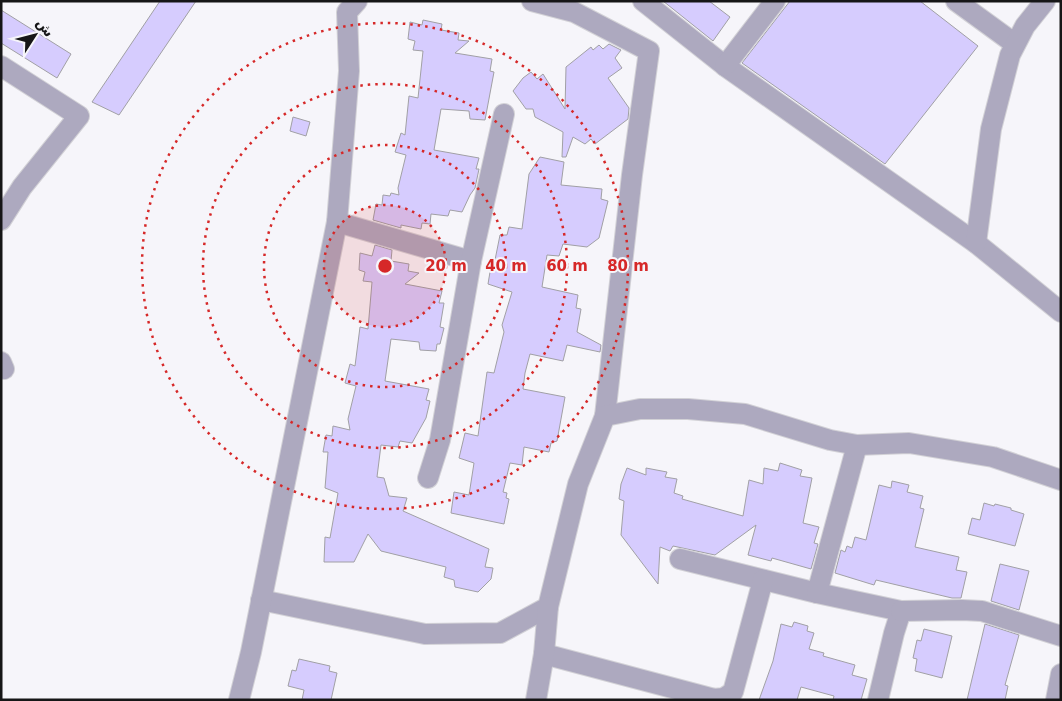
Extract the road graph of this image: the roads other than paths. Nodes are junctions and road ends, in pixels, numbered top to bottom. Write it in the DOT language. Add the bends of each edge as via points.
graph roads {
  1 [pos="357,1"];
  2 [pos="532,1"];
  3 [pos="643,1"];
  4 [pos="776,1"];
  5 [pos="956,1"];
  6 [pos="1045,1"];
  7 [pos="1015,44"];
  8 [pos="1,66"];
  9 [pos="725,66"];
  10 [pos="504,114"];
  11 [pos="1,220"];
  12 [pos="337,222"];
  13 [pos="976,243"];
  14 [pos="471,261"];
  15 [pos="1061,312"];
  16 [pos="605,416"];
  17 [pos="856,444"];
  18 [pos="428,478"];
  19 [pos="1061,480"];
  20 [pos="680,559"];
  21 [pos="763,580"];
  22 [pos="817,593"];
  23 [pos="261,600"];
  24 [pos="548,607"];
  25 [pos="901,611"];
  26 [pos="1061,636"];
  27 [pos="544,654"];
  28 [pos="1061,674"];
  29 [pos="239,700"];
  30 [pos="536,700"];
  31 [pos="878,700"];
  32 [pos="1056,700"];
  1 -- 12 [label="street" via="347,12 349,72"];
  2 -- 16 [label="street" via="574,12 649,51"];
  3 -- 9 [label="street"];
  4 -- 9 [label="street"];
  5 -- 7 [label="street"];
  6 -- 7 [label="street"];
  7 -- 13 [label="street" via="991,129"];
  8 -- 11 [label="street" via="79,116 22,187"];
  9 -- 13 [label="street"];
  10 -- 14 [label="street"];
  12 -- 14 [label="street"];
  12 -- 23 [label="street"];
  13 -- 15 [label="street"];
  14 -- 18 [label="street" via="440,440"];
  16 -- 17 [label="street" via="640,408 745,414 830,440"];
  16 -- 24 [label="street" via="578,484"];
  17 -- 19 [label="street" via="909,443 993,457"];
  17 -- 22 [label="street"];
  20 -- 21 [label="street"];
  21 -- 22 [label="street"];
  21 -- 27 [label="street" via="733,692 724,698 714,699"];
  22 -- 25 [label="street"];
  23 -- 24 [label="street" via="425,634 500,633"];
  23 -- 29 [label="street"];
  24 -- 27 [label="street"];
  25 -- 26 [label="street" via="982,611"];
  25 -- 31 [label="street"];
  27 -- 30 [label="street"];
  28 -- 32 [label="street"];
}
